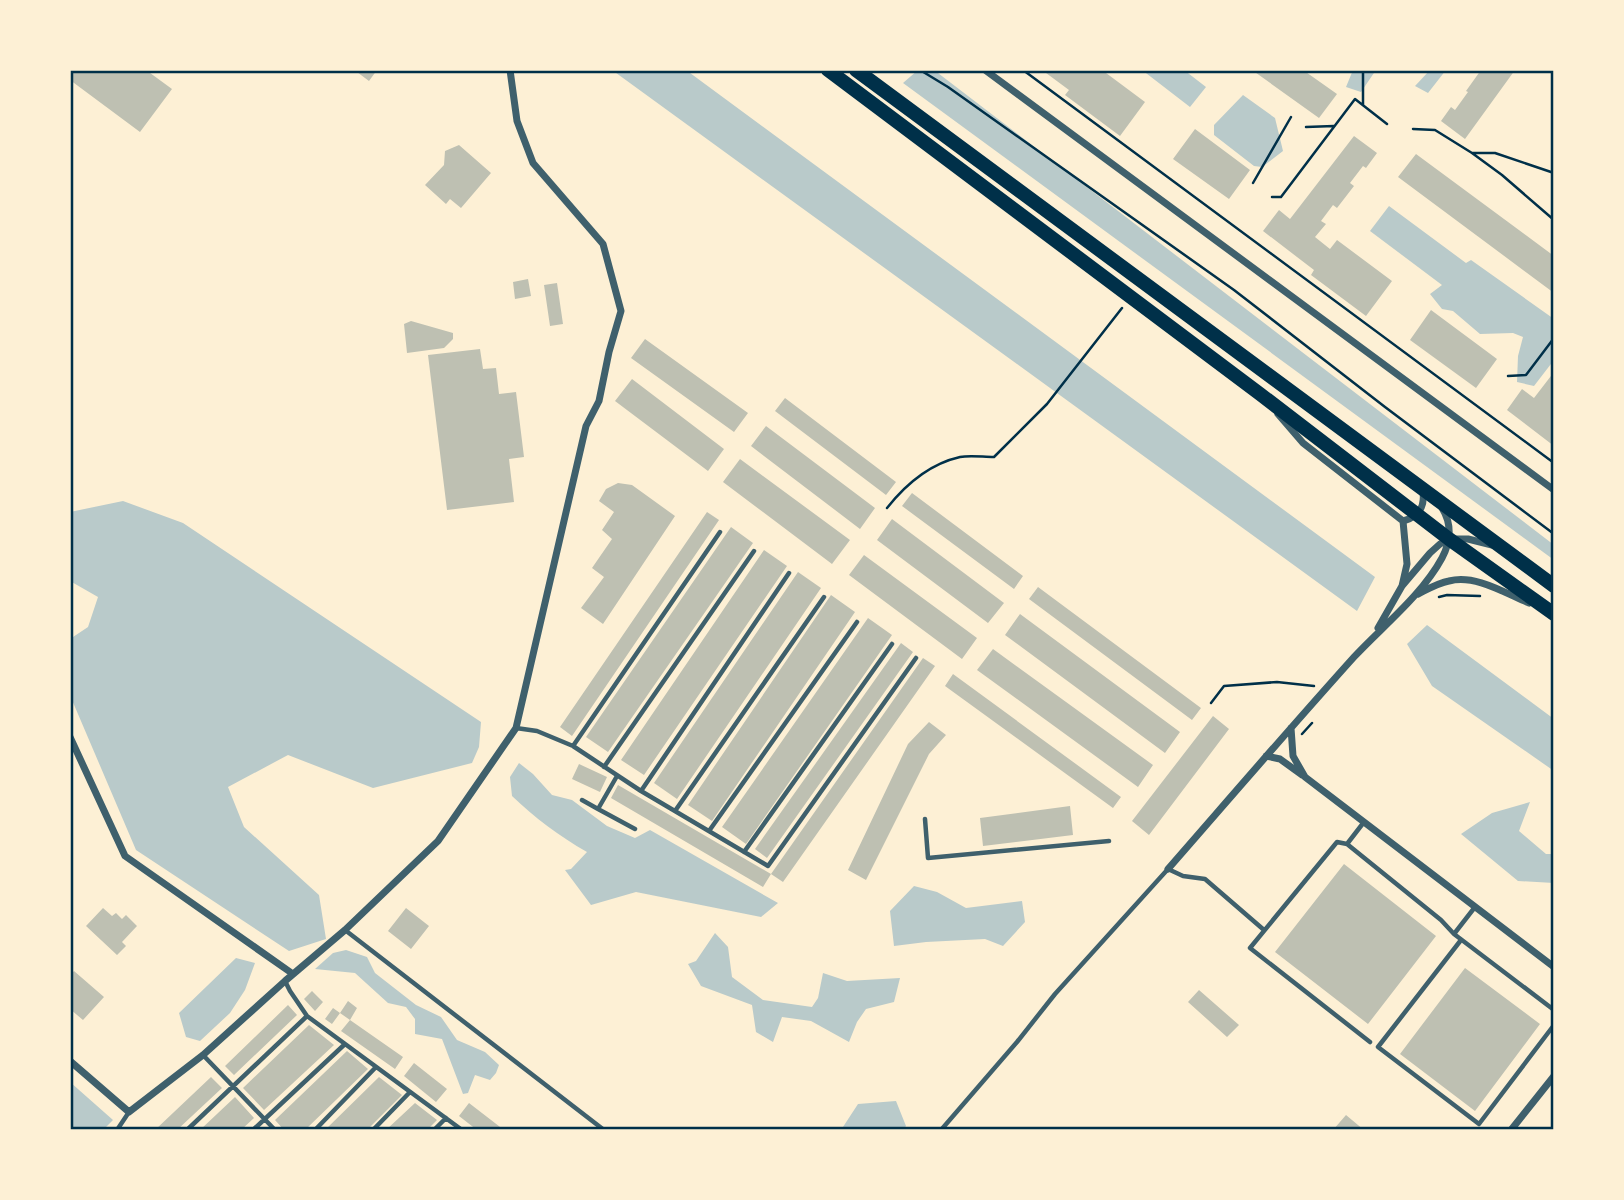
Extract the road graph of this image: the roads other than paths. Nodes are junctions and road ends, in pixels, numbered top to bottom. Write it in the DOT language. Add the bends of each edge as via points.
graph roads {
  1 [pos="510,70"];
  2 [pos="828,70"];
  3 [pos="856,70"];
  4 [pos="985,70"];
  5 [pos="1260,394"];
  6 [pos="1422,488"];
  7 [pos="1554,490"];
  8 [pos="1437,500"];
  9 [pos="1417,514"];
  10 [pos="1402,521"];
  11 [pos="720,532"];
  12 [pos="1450,539"];
  13 [pos="1500,547"];
  14 [pos="754,551"];
  15 [pos="789,573"];
  16 [pos="1402,586"];
  17 [pos="1554,586"];
  18 [pos="1414,595"];
  19 [pos="824,597"];
  20 [pos="1552,613"];
  21 [pos="857,622"];
  22 [pos="1374,635"];
  23 [pos="892,644"];
  24 [pos="916,658"];
  25 [pos="1290,727"];
  26 [pos="516,728"];
  27 [pos="70,737"];
  28 [pos="573,746"];
  29 [pos="1266,756"];
  30 [pos="604,767"];
  31 [pos="617,776"];
  32 [pos="1305,777"];
  33 [pos="641,791"];
  34 [pos="582,800"];
  35 [pos="598,809"];
  36 [pos="675,811"];
  37 [pos="925,819"];
  38 [pos="1364,822"];
  39 [pos="635,828"];
  40 [pos="709,831"];
  41 [pos="1109,841"];
  42 [pos="1347,844"];
  43 [pos="744,852"];
  44 [pos="1168,869"];
  45 [pos="1475,907"];
  46 [pos="345,930"];
  47 [pos="1264,930"];
  48 [pos="1454,934"];
  49 [pos="1461,940"];
  50 [pos="1554,967"];
  51 [pos="293,974"];
  52 [pos="285,981"];
  53 [pos="1554,1010"];
  54 [pos="307,1016"];
  55 [pos="1554,1025"];
  56 [pos="1370,1042"];
  57 [pos="345,1044"];
  58 [pos="203,1055"];
  59 [pos="70,1061"];
  60 [pos="376,1068"];
  61 [pos="1554,1076"];
  62 [pos="233,1086"];
  63 [pos="410,1092"];
  64 [pos="129,1112"];
  65 [pos="446,1118"];
  66 [pos="264,1119"];
  67 [pos="117,1130"];
  68 [pos="187,1130"];
  69 [pos="253,1130"];
  70 [pos="275,1130"];
  71 [pos="315,1130"];
  72 [pos="373,1130"];
  73 [pos="434,1130"];
  74 [pos="462,1130"];
  75 [pos="604,1130"];
  76 [pos="941,1130"];
  77 [pos="1511,1130"];
  1 -- 26 [label="street" via="517,121 533,163 603,244 621,311 598,401 586,426"];
  2 -- 5 [label="highway"];
  3 -- 6 [label="highway"];
  4 -- 7 [label="street"];
  5 -- 9 [label="highway"];
  5 -- 10 [label="street" via="1303,443"];
  6 -- 8 [label="highway"];
  6 -- 9 [label="street" via="1423,506"];
  8 -- 12 [label="street" via="1449,519"];
  8 -- 13 [label="highway"];
  9 -- 10 [label="street"];
  9 -- 12 [label="highway"];
  10 -- 16 [label="street" via="1407,564"];
  11 -- 28 [label="lane"];
  12 -- 13 [label="street"];
  12 -- 16 [label="street" via="1430,553"];
  12 -- 18 [label="street" via="1441,561"];
  12 -- 20 [label="highway"];
  13 -- 17 [label="highway"];
  14 -- 30 [label="lane"];
  15 -- 33 [label="lane"];
  16 -- 22 [label="street"];
  18 -- 20 [label="street" via="1451,580 1469,580"];
  18 -- 22 [label="street"];
  19 -- 36 [label="lane"];
  21 -- 40 [label="lane"];
  22 -- 25 [label="street"];
  23 -- 43 [label="lane"];
  24 -- 43 [label="lane" via="768,866"];
  25 -- 29 [label="street"];
  25 -- 32 [label="street" via="1293,756"];
  26 -- 28 [label="lane"];
  26 -- 46 [label="street" via="438,841"];
  27 -- 51 [label="street" via="125,856"];
  28 -- 30 [label="lane"];
  29 -- 32 [label="street" via="1280,759"];
  29 -- 44 [label="street"];
  30 -- 31 [label="lane"];
  31 -- 33 [label="lane"];
  31 -- 35 [label="lane"];
  32 -- 38 [label="street"];
  33 -- 36 [label="lane"];
  34 -- 35 [label="lane"];
  35 -- 39 [label="lane"];
  36 -- 40 [label="lane"];
  37 -- 41 [label="lane" via="928,858"];
  38 -- 42 [label="lane"];
  38 -- 45 [label="street"];
  40 -- 43 [label="lane"];
  42 -- 47 [label="lane" via="1337,842"];
  42 -- 48 [label="lane"];
  44 -- 47 [label="lane" via="1205,879"];
  44 -- 76 [label="lane" via="1055,993"];
  45 -- 48 [label="lane"];
  45 -- 50 [label="street"];
  46 -- 51 [label="street"];
  46 -- 75 [label="lane"];
  47 -- 56 [label="lane" via="1250,948"];
  48 -- 49 [label="lane"];
  49 -- 53 [label="lane"];
  49 -- 55 [label="lane" via="1378,1048 1479,1124"];
  51 -- 52 [label="street"];
  52 -- 54 [label="lane"];
  52 -- 58 [label="street"];
  54 -- 57 [label="lane"];
  54 -- 62 [label="lane"];
  57 -- 60 [label="lane"];
  57 -- 66 [label="lane"];
  58 -- 62 [label="lane"];
  58 -- 64 [label="street"];
  59 -- 64 [label="street"];
  60 -- 63 [label="lane"];
  60 -- 71 [label="lane"];
  61 -- 77 [label="street"];
  62 -- 66 [label="lane"];
  62 -- 68 [label="lane"];
  63 -- 65 [label="lane"];
  63 -- 72 [label="lane"];
  64 -- 67 [label="lane"];
  65 -- 73 [label="lane"];
  65 -- 74 [label="lane"];
  66 -- 69 [label="lane"];
  66 -- 70 [label="lane"];
}
